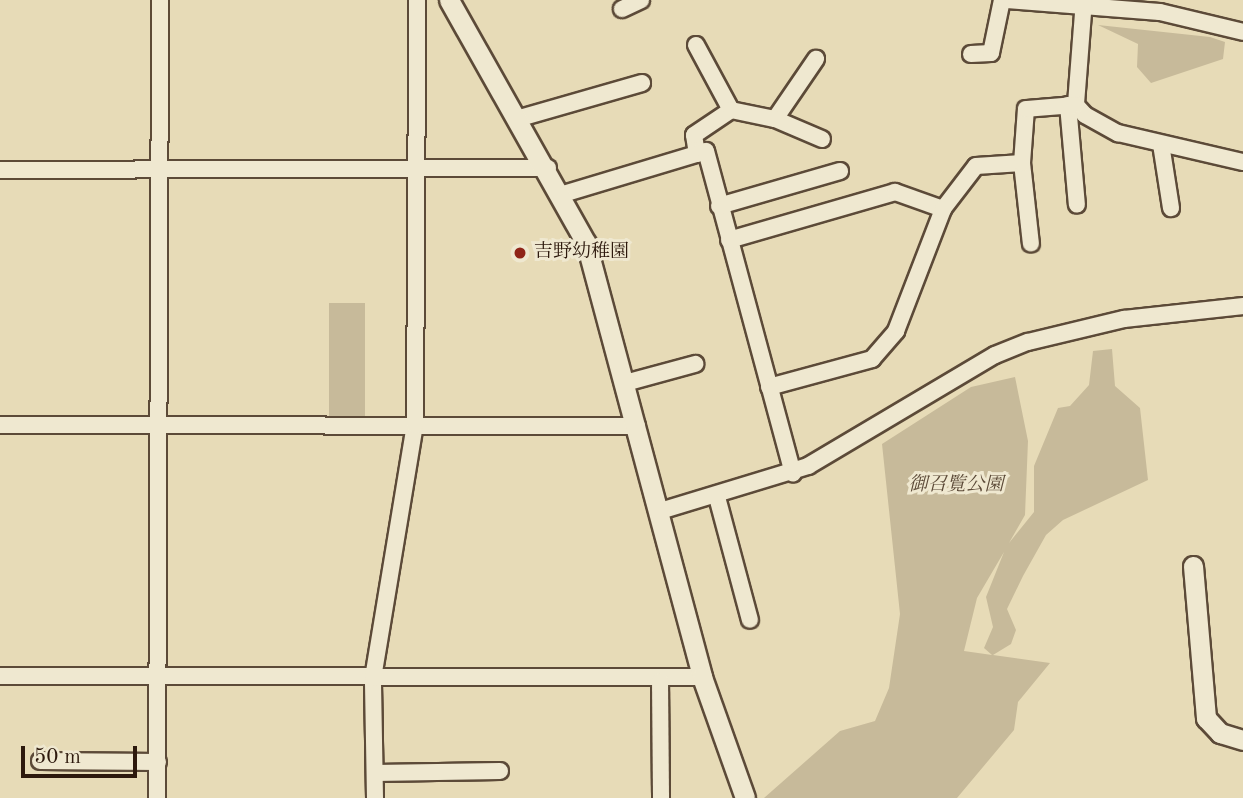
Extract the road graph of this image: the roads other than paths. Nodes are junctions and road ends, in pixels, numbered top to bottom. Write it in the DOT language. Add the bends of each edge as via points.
graph roads {
  1 [pos="159,0"];
  2 [pos="416,0"];
  3 [pos="449,0"];
  4 [pos="641,0"];
  5 [pos="1005,0"];
  6 [pos="1084,4"];
  7 [pos="622,9"];
  8 [pos="1243,32"];
  9 [pos="696,45"];
  10 [pos="971,54"];
  11 [pos="816,59"];
  12 [pos="642,83"];
  13 [pos="1072,105"];
  14 [pos="731,110"];
  15 [pos="520,118"];
  16 [pos="775,119"];
  17 [pos="822,139"];
  18 [pos="1161,144"];
  19 [pos="697,154"];
  20 [pos="1243,162"];
  21 [pos="1022,163"];
  22 [pos="548,168"];
  23 [pos="0,170"];
  24 [pos="160,170"];
  25 [pos="415,170"];
  26 [pos="840,171"];
  27 [pos="563,194"];
  28 [pos="1077,205"];
  29 [pos="719,206"];
  30 [pos="1171,208"];
  31 [pos="943,209"];
  32 [pos="729,240"];
  33 [pos="1031,244"];
  34 [pos="1243,306"];
  35 [pos="695,364"];
  36 [pos="625,383"];
  37 [pos="769,387"];
  38 [pos="158,424"];
  39 [pos="0,425"];
  40 [pos="415,425"];
  41 [pos="637,426"];
  42 [pos="793,473"];
  43 [pos="717,497"];
  44 [pos="660,511"];
  45 [pos="1193,566"];
  46 [pos="750,621"];
  47 [pos="0,676"];
  48 [pos="157,677"];
  49 [pos="702,677"];
  50 [pos="373,678"];
  51 [pos="660,681"];
  52 [pos="1243,740"];
  53 [pos="40,761"];
  54 [pos="158,762"];
  55 [pos="500,771"];
  56 [pos="375,773"];
  57 [pos="158,798"];
  58 [pos="375,798"];
  59 [pos="661,798"];
  60 [pos="746,798"];
  1 -- 24 [label="street"];
  2 -- 25 [label="street"];
  3 -- 15 [label="street"];
  4 -- 7 [label="street"];
  5 -- 6 [label="street"];
  5 -- 10 [label="street" via="991,53"];
  6 -- 8 [label="street" via="1185,16"];
  6 -- 13 [label="street"];
  9 -- 14 [label="street"];
  11 -- 16 [label="street"];
  12 -- 15 [label="street"];
  13 -- 18 [label="street" via="1118,133"];
  13 -- 21 [label="street" via="1026,109"];
  13 -- 28 [label="street"];
  14 -- 16 [label="street"];
  14 -- 19 [label="street" via="694,135"];
  15 -- 22 [label="street"];
  16 -- 17 [label="street"];
  18 -- 20 [label="street"];
  18 -- 30 [label="street"];
  19 -- 27 [label="street"];
  19 -- 29 [label="street" via="706,151"];
  21 -- 31 [label="street" via="976,166"];
  21 -- 33 [label="street"];
  22 -- 25 [label="street"];
  22 -- 27 [label="street"];
  23 -- 24 [label="street"];
  24 -- 25 [label="street"];
  24 -- 38 [label="street"];
  25 -- 40 [label="street"];
  26 -- 29 [label="street"];
  27 -- 36 [label="street" via="586,243"];
  29 -- 32 [label="street"];
  31 -- 32 [label="street" via="895,192"];
  31 -- 37 [label="street" via="896,331 872,359"];
  32 -- 37 [label="street"];
  34 -- 42 [label="street" via="1124,319 1028,342 995,355"];
  35 -- 36 [label="street"];
  36 -- 41 [label="street"];
  37 -- 42 [label="street"];
  38 -- 39 [label="street"];
  38 -- 40 [label="street"];
  38 -- 48 [label="street"];
  40 -- 41 [label="street"];
  40 -- 50 [label="street"];
  41 -- 44 [label="street"];
  42 -- 43 [label="street"];
  43 -- 44 [label="street"];
  43 -- 46 [label="street"];
  44 -- 49 [label="street"];
  45 -- 52 [label="street" via="1206,718 1220,733"];
  47 -- 48 [label="street"];
  48 -- 50 [label="street"];
  48 -- 54 [label="street"];
  49 -- 51 [label="street"];
  49 -- 60 [label="street"];
  50 -- 51 [label="street"];
  50 -- 56 [label="street"];
  51 -- 59 [label="street"];
  53 -- 54 [label="street"];
  54 -- 57 [label="street"];
  55 -- 56 [label="street"];
  56 -- 58 [label="street"];
}
